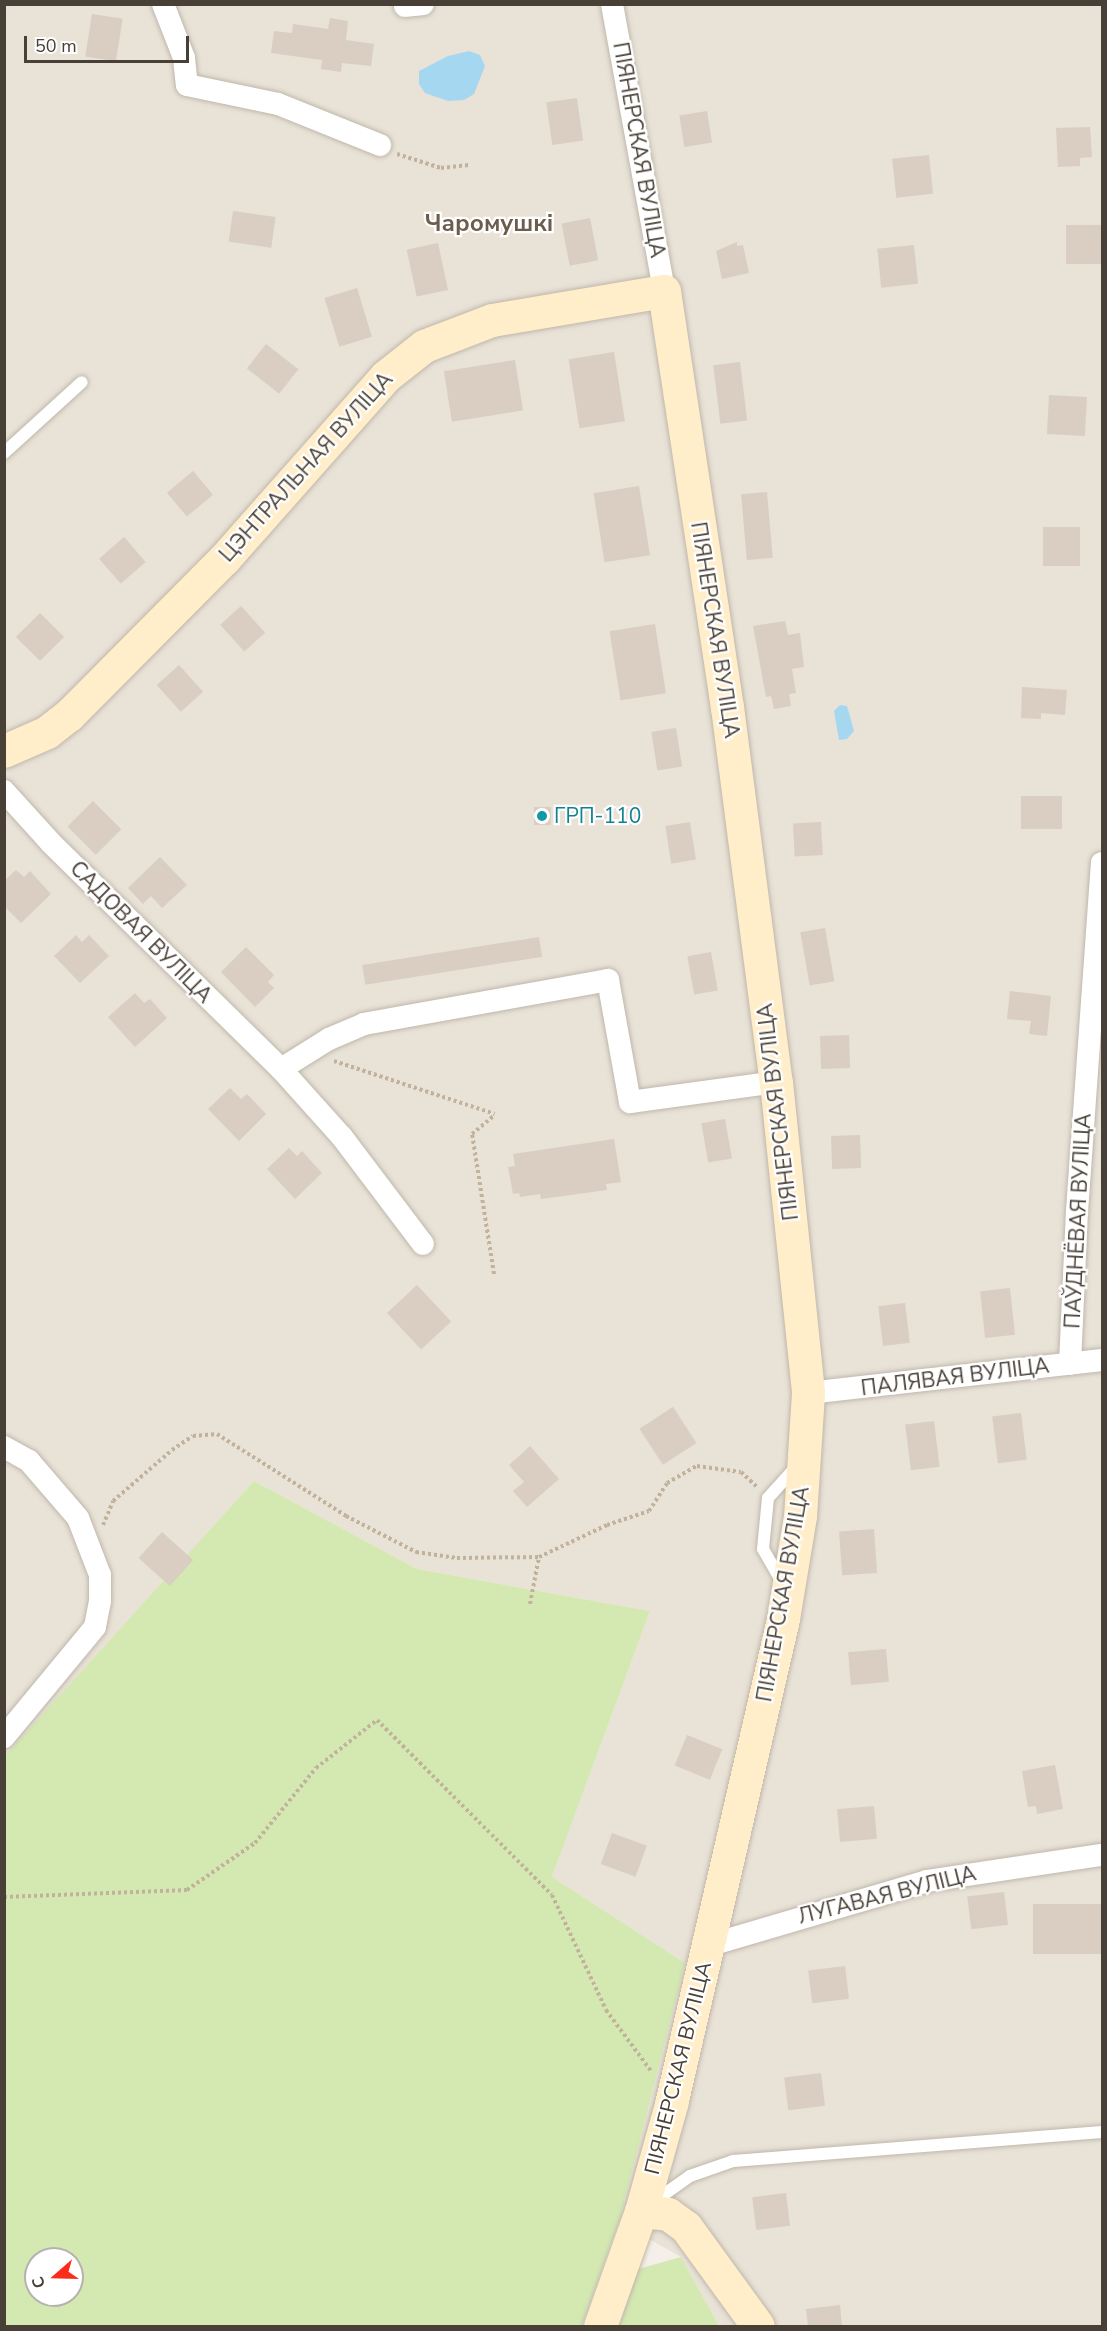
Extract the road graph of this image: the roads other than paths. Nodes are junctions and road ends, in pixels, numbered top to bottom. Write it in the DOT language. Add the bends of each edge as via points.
graph roads {
  1 [pos="163,4"];
  2 [pos="612,4"];
  3 [pos="380,145"];
  4 [pos="664,291"];
  5 [pos="82,382"];
  6 [pos="4,453"];
  7 [pos="4,751"];
  8 [pos="4,791"];
  9 [pos="1102,863"];
  10 [pos="281,1069"];
  11 [pos="776,1082"];
  12 [pos="423,1244"];
  13 [pos="1102,1360"];
  14 [pos="1070,1364"];
  15 [pos="808,1394"];
  16 [pos="4,1447"];
  17 [pos="806,1455"];
  18 [pos="787,1592"];
  19 [pos="4,1737"];
  20 [pos="1102,1855"];
  21 [pos="710,1945"];
  22 [pos="1102,2132"];
  23 [pos="641,2211"];
  24 [pos="600,2326"];
  25 [pos="758,2326"];
  1 -- 3 [label="street" via="184,58 187,85 278,104"];
  2 -- 4 [label="street, ПІЯНЕРСКАЯ ВУЛІЦА"];
  4 -- 7 [label="street, ЦЭНТРАЛЬНАЯ ВУЛІЦА" via="492,320 447,335 418,351 386,376 224,558 69,715 47,732"];
  4 -- 11 [label="street, ПІЯНЕРСКАЯ ВУЛІЦА" via="728,707"];
  5 -- 6 [label="lane"];
  8 -- 10 [label="street, САДОВАЯ ВУЛІЦА" via="51,843"];
  9 -- 14 [label="street, ПАЎДНЁВАЯ ВУЛІЦА"];
  10 -- 11 [label="street" via="329,1040 375,1021 608,980 630,1102"];
  10 -- 12 [label="street, САДОВАЯ ВУЛІЦА" via="342,1137"];
  11 -- 15 [label="street, ПІЯНЕРСКАЯ ВУЛІЦА"];
  13 -- 14 [label="street, ПАЛЯВАЯ ВУЛІЦА"];
  14 -- 15 [label="street, ПАЛЯВАЯ ВУЛІЦА"];
  15 -- 17 [label="street, ПІЯНЕРСКАЯ ВУЛІЦА"];
  16 -- 19 [label="street" via="29,1461 56,1488 86,1534 100,1575 95,1627"];
  17 -- 18 [label="street, ПІЯНЕРСКАЯ ВУЛІЦА"];
  17 -- 18 [label="lane" via="768,1498 763,1549"];
  18 -- 21 [label="street, ПІЯНЕРСКАЯ ВУЛІЦА"];
  20 -- 21 [label="street, ЛУГАВАЯ ВУЛІЦА" via="927,1881"];
  21 -- 23 [label="street, ПІЯНЕРСКАЯ ВУЛІЦА"];
  22 -- 23 [label="lane" via="733,2161 690,2176"];
  23 -- 24 [label="street, ПІЯНЕРСКАЯ ВУЛІЦА"];
  23 -- 25 [label="street" via="668,2214 686,2227"];
}
